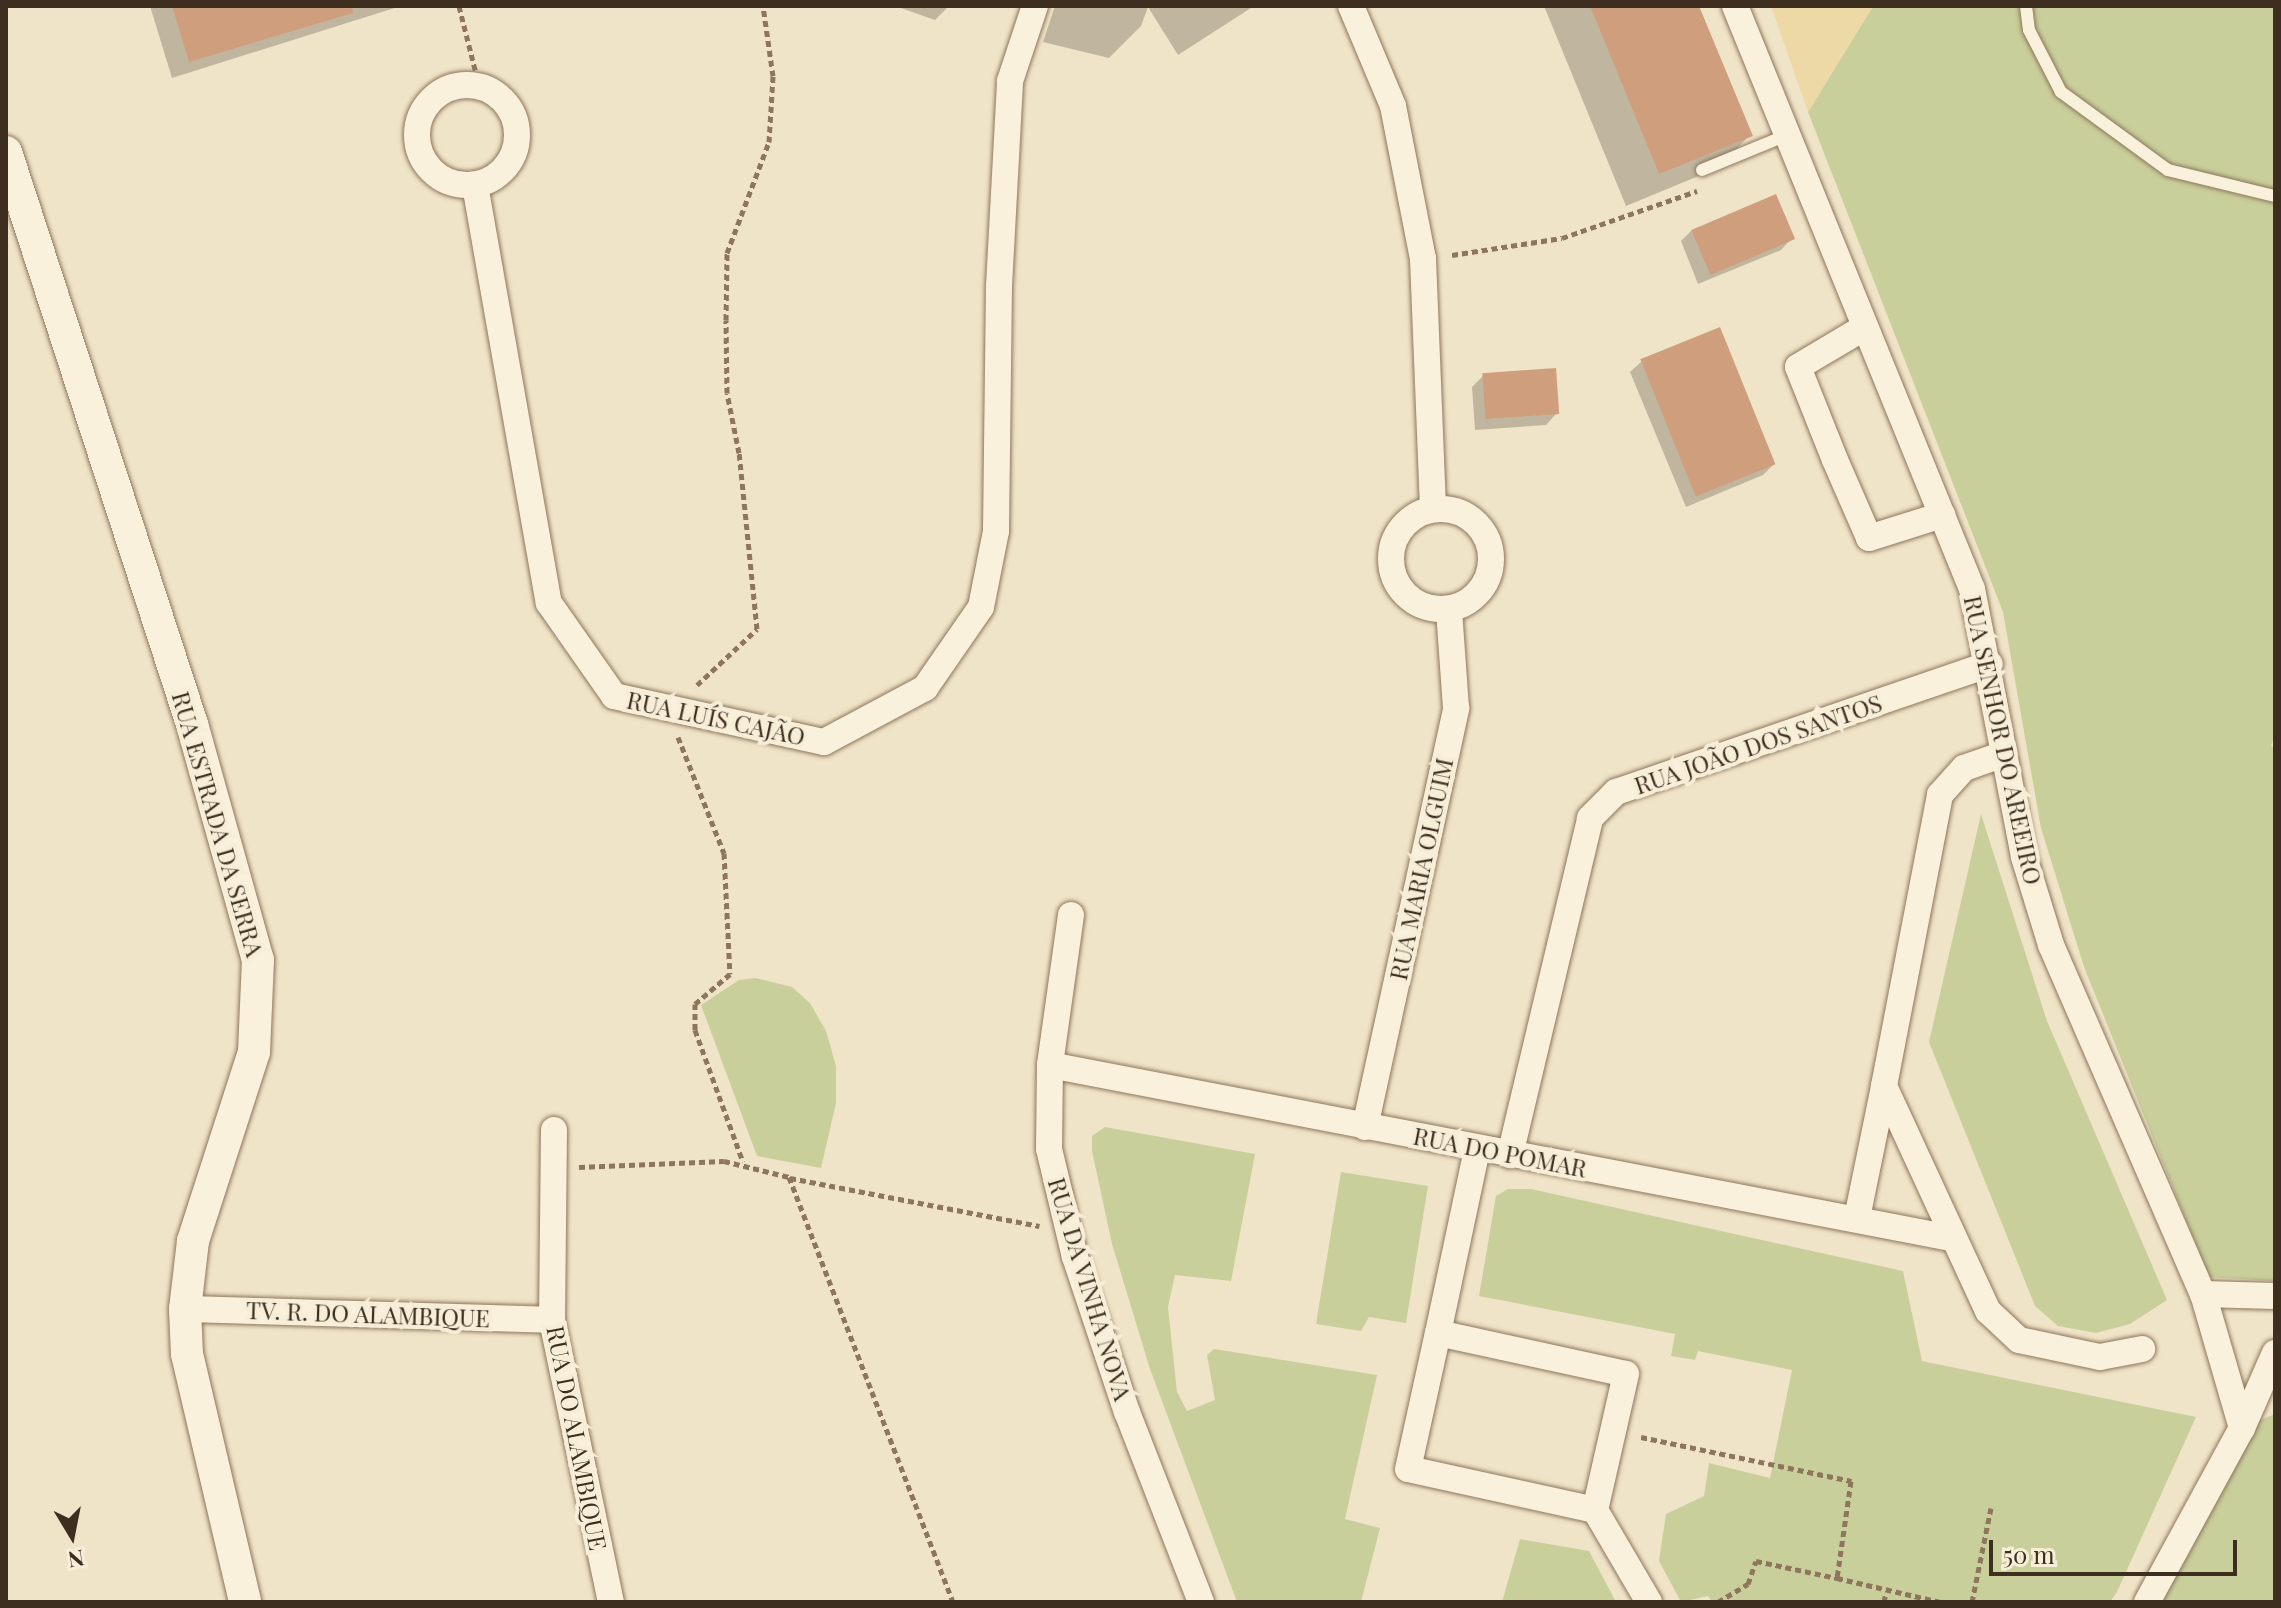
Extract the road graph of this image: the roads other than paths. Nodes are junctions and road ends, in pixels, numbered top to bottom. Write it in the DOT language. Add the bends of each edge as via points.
graph roads {
  1 [pos="1035,6"];
  2 [pos="1351,6"];
  3 [pos="1735,6"];
  4 [pos="2026,6"];
  5 [pos="1787,135"];
  6 [pos="6,152"];
  7 [pos="1702,170"];
  8 [pos="475,185"];
  9 [pos="2275,196"];
  10 [pos="1865,327"];
  11 [pos="1433,509"];
  12 [pos="1942,515"];
  13 [pos="1449,610"];
  14 [pos="1990,664"];
  15 [pos="2004,754"];
  16 [pos="1071,915"];
  17 [pos="1050,1065"];
  18 [pos="1884,1086"];
  19 [pos="1365,1127"];
  20 [pos="554,1130"];
  21 [pos="1477,1149"];
  22 [pos="1510,1155"];
  23 [pos="1857,1218"];
  24 [pos="1951,1238"];
  25 [pos="2203,1294"];
  26 [pos="2275,1296"];
  27 [pos="185,1309"];
  28 [pos="552,1320"];
  29 [pos="1438,1333"];
  30 [pos="2142,1349"];
  31 [pos="2275,1353"];
  32 [pos="2242,1428"];
  33 [pos="1595,1510"];
  34 [pos="245,1602"];
  35 [pos="611,1602"];
  36 [pos="1201,1602"];
  37 [pos="1649,1602"];
  38 [pos="2147,1602"];
  1 -- 8 [label="street, RUA LUÍS CAJÃO" via="1010,81 999,286 996,531 981,607 925,688 824,742 614,696 549,603"];
  2 -- 11 [label="street" via="1393,106 1423,259"];
  3 -- 5 [label="street, RUA SENHOR DO AREEIRO"];
  4 -- 9 [label="lane" via="2029,30 2061,92 2168,170"];
  5 -- 7 [label="lane"];
  5 -- 10 [label="street, RUA SENHOR DO AREEIRO"];
  6 -- 27 [label="street, RUA ESTRADA DA SERRA" via="192,724 258,960 254,1052 193,1241"];
  8 -- 8 [label="street" via="501,171 517,147 511,109 479,85 459,84 441,91 418,122 417,142 430,168 455,184"];
  10 -- 12 [label="street, RUA SENHOR DO AREEIRO"];
  10 -- 12 [label="street" via="1798,367 1835,460 1869,538"];
  11 -- 13 [label="street" via="1400,529 1391,567 1411,600"];
  11 -- 13 [label="street" via="1471,519 1491,552 1482,589"];
  12 -- 14 [label="street, RUA SENHOR DO AREEIRO" via="1972,589"];
  13 -- 19 [label="street, RUA MARIA OLGUIM" via="1456,708"];
  14 -- 15 [label="street, RUA SENHOR DO AREEIRO"];
  14 -- 22 [label="street, RUA JOÃO DOS SANTOS" via="1616,792 1590,818"];
  15 -- 18 [label="street" via="1964,768 1940,795"];
  15 -- 25 [label="street, RUA SENHOR DO AREEIRO" via="2024,857 2051,945"];
  16 -- 17 [label="street, RUA DA VINHA NOVA"];
  17 -- 19 [label="street, RUA DO POMAR"];
  17 -- 36 [label="street, RUA DA VINHA NOVA" via="1049,1149 1069,1232 1127,1412"];
  18 -- 23 [label="street"];
  18 -- 24 [label="street"];
  19 -- 21 [label="street, RUA DO POMAR"];
  20 -- 28 [label="street, RUA DO ALAMBIQUE"];
  21 -- 22 [label="street, RUA DO POMAR"];
  21 -- 29 [label="street"];
  22 -- 23 [label="street, RUA DO POMAR"];
  23 -- 24 [label="street, RUA DO POMAR"];
  24 -- 30 [label="street" via="1988,1311 2019,1340 2100,1357"];
  25 -- 26 [label="street"];
  25 -- 32 [label="street, RUA SENHOR DO AREEIRO"];
  27 -- 28 [label="street, TV. R. DO ALAMBIQUE"];
  27 -- 34 [label="street, RUA ESTRADA DA SERRA" via="187,1354"];
  28 -- 35 [label="street, RUA DO ALAMBIQUE"];
  29 -- 33 [label="street" via="1408,1469"];
  29 -- 33 [label="street" via="1626,1374"];
  31 -- 32 [label="street"];
  32 -- 38 [label="street"];
  33 -- 37 [label="street"];
}
